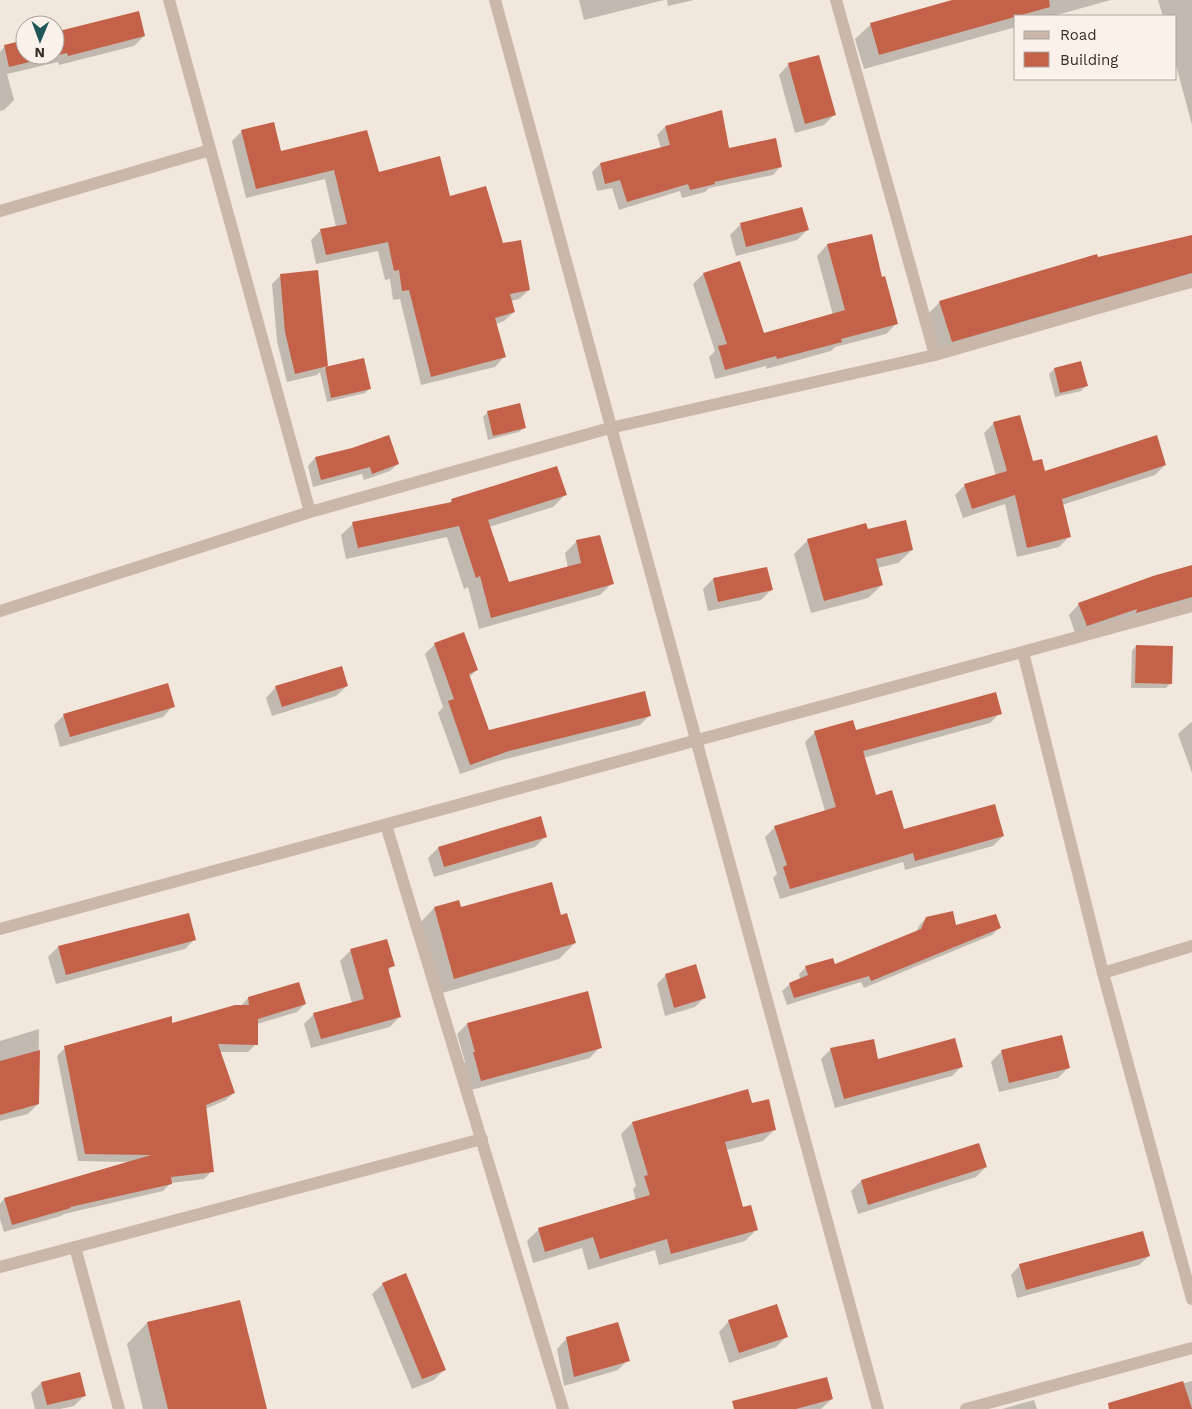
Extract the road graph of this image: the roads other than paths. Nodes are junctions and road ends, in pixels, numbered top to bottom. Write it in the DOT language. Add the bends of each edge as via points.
graph roads {
  1 [pos="169,0"];
  2 [pos="495,0"];
  3 [pos="836,0"];
  4 [pos="210,150"];
  5 [pos="0,211"];
  6 [pos="1192,281"];
  7 [pos="935,354"];
  8 [pos="610,428"];
  9 [pos="310,512"];
  10 [pos="1192,606"];
  11 [pos="0,611"];
  12 [pos="1023,652"];
  13 [pos="695,740"];
  14 [pos="386,825"];
  15 [pos="0,929"];
  16 [pos="1192,946"];
  17 [pos="1103,972"];
  18 [pos="482,1139"];
  19 [pos="75,1247"];
  20 [pos="0,1267"];
  21 [pos="1192,1299"];
  22 [pos="1192,1348"];
  23 [pos="120,1409"];
  24 [pos="563,1409"];
  25 [pos="878,1409"];
  26 [pos="966,1409"];
  1 -- 4 [label="street"];
  2 -- 8 [label="street"];
  3 -- 7 [label="street"];
  4 -- 5 [label="street"];
  4 -- 9 [label="street"];
  6 -- 7 [label="street"];
  7 -- 8 [label="street"];
  8 -- 9 [label="street"];
  8 -- 13 [label="street"];
  9 -- 11 [label="street"];
  10 -- 12 [label="street"];
  12 -- 13 [label="street"];
  12 -- 17 [label="street"];
  13 -- 14 [label="street"];
  13 -- 25 [label="street"];
  14 -- 15 [label="street"];
  14 -- 18 [label="street"];
  16 -- 17 [label="street"];
  17 -- 21 [label="street"];
  18 -- 19 [label="street"];
  18 -- 24 [label="street"];
  19 -- 20 [label="street"];
  19 -- 23 [label="street"];
  22 -- 26 [label="street"];
}
